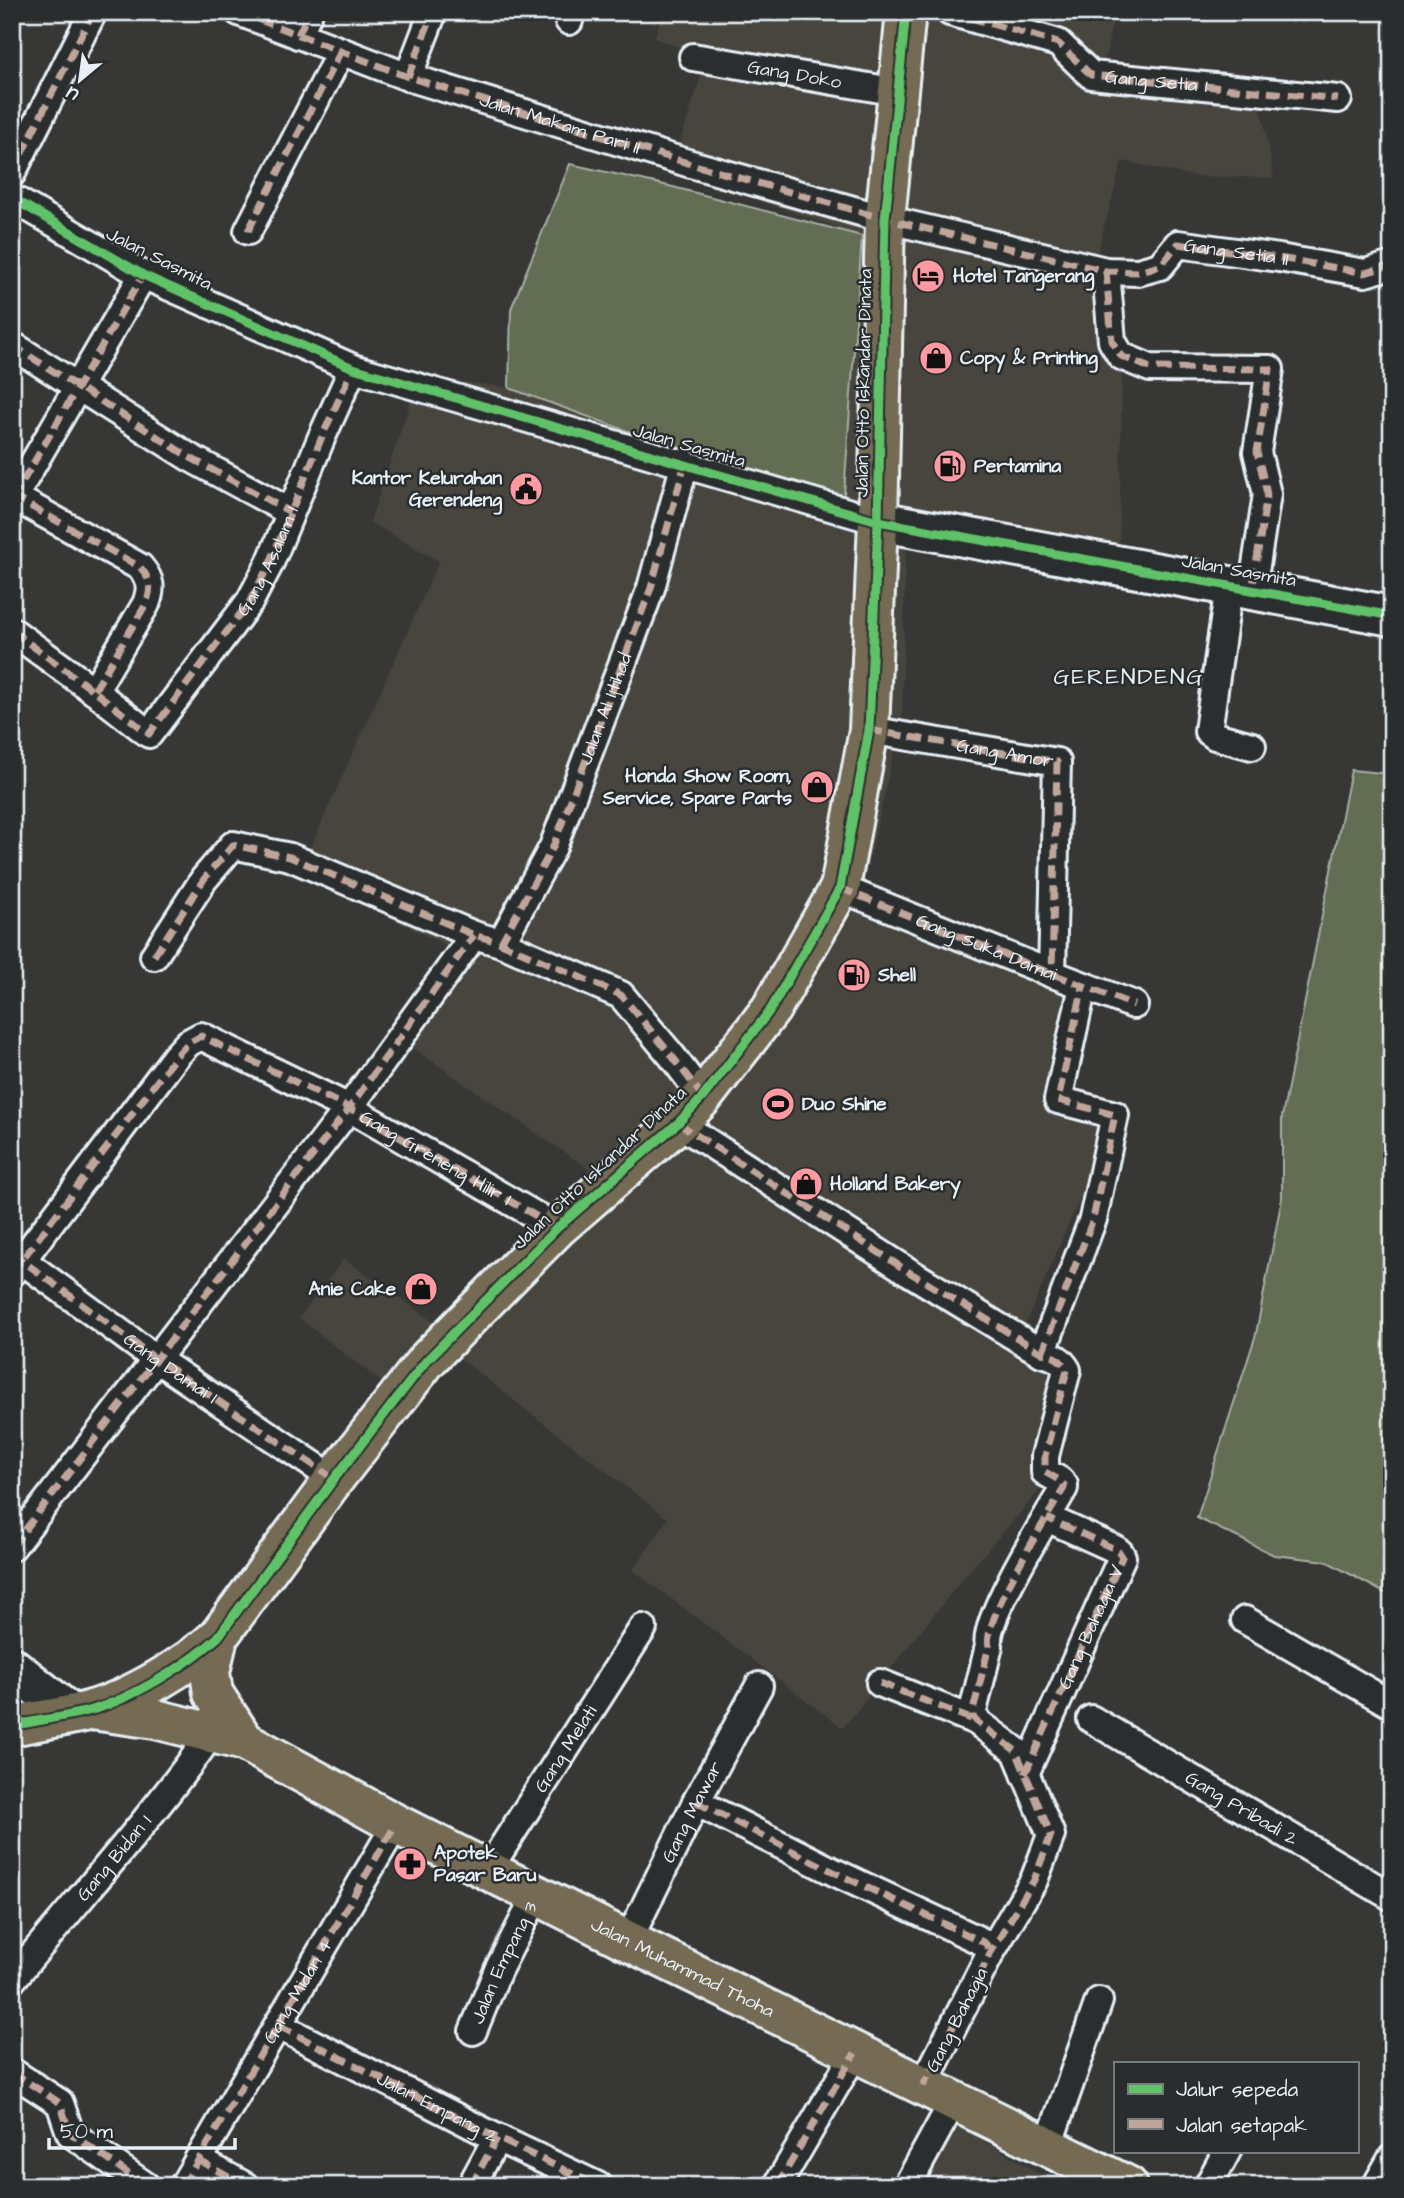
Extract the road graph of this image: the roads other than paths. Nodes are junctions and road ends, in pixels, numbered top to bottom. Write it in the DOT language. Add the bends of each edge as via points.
graph roads {
  1 [pos="93,12"];
  2 [pos="239,12"];
  3 [pos="433,12"];
  4 [pos="906,12"];
  5 [pos="950,12"];
  6 [pos="303,24"];
  7 [pos="341,51"];
  8 [pos="693,57"];
  9 [pos="408,77"];
  10 [pos="898,92"];
  11 [pos="1338,99"];
  12 [pos="12,173"];
  13 [pos="12,198"];
  14 [pos="885,219"];
  15 [pos="248,231"];
  16 [pos="1392,265"];
  17 [pos="1107,271"];
  18 [pos="143,275"];
  19 [pos="12,345"];
  20 [pos="353,368"];
  21 [pos="78,388"];
  22 [pos="685,463"];
  23 [pos="13,498"];
  24 [pos="290,512"];
  25 [pos="878,521"];
  26 [pos="1241,589"];
  27 [pos="1392,616"];
  28 [pos="12,631"];
  29 [pos="94,691"];
  30 [pos="869,730"];
  31 [pos="1252,746"];
  32 [pos="840,888"];
  33 [pos="474,935"];
  34 [pos="501,943"];
  35 [pos="155,956"];
  36 [pos="1052,974"];
  37 [pos="1083,986"];
  38 [pos="1134,1005"];
  39 [pos="349,1108"];
  40 [pos="690,1110"];
  41 [pos="557,1228"];
  42 [pos="15,1262"];
  43 [pos="1042,1353"];
  44 [pos="156,1359"];
  45 [pos="334,1479"];
  46 [pos="1047,1518"];
  47 [pos="12,1547"];
  48 [pos="1245,1620"];
  49 [pos="643,1628"];
  50 [pos="218,1637"];
  51 [pos="12,1667"];
  52 [pos="880,1683"];
  53 [pos="759,1686"];
  54 [pos="1392,1704"];
  55 [pos="82,1712"];
  56 [pos="1091,1719"];
  57 [pos="976,1721"];
  58 [pos="12,1726"];
  59 [pos="228,1737"];
  60 [pos="1026,1774"];
  61 [pos="696,1802"];
  62 [pos="396,1824"];
  63 [pos="488,1870"];
  64 [pos="537,1894"];
  65 [pos="1392,1897"];
  66 [pos="628,1941"];
  67 [pos="990,1954"];
  68 [pos="12,1980"];
  69 [pos="1100,2001"];
  70 [pos="279,2026"];
  71 [pos="473,2031"];
  72 [pos="855,2053"];
  73 [pos="12,2072"];
  74 [pos="938,2093"];
  75 [pos="496,2138"];
  76 [pos="1048,2146"];
  77 [pos="1226,2152"];
  78 [pos="1392,2158"];
  79 [pos="198,2160"];
  80 [pos="146,2186"];
  81 [pos="183,2186"];
  82 [pos="245,2186"];
  83 [pos="471,2186"];
  84 [pos="598,2186"];
  85 [pos="777,2186"];
  86 [pos="907,2186"];
  87 [pos="1128,2186"];
  88 [pos="1208,2186"];
  89 [pos="1376,2186"];
  1 -- 12 [label="street"];
  2 -- 6 [label="street, Jalan Makam Pari II"];
  3 -- 9 [label="street"];
  4 -- 10 [label="main road, Jalan Otto Iskandar Dinata"];
  5 -- 11 [label="street, Gang Setia 1" via="1058,43 1091,75"];
  6 -- 7 [label="street, Jalan Makam Pari II"];
  7 -- 9 [label="street, Jalan Makam Pari II"];
  7 -- 15 [label="street"];
  8 -- 10 [label="street, Gang Doko"];
  9 -- 14 [label="street, Jalan Makam Pari II"];
  10 -- 14 [label="main road, Jalan Otto Iskandar Dinata"];
  13 -- 18 [label="street, Jalan Sasmita"];
  14 -- 17 [label="street, Gang Setia II"];
  14 -- 25 [label="main road, Jalan Otto Iskandar Dinata"];
  16 -- 17 [label="street, Gang Setia II" via="1365,274 1178,244 1160,266 1138,272"];
  17 -- 26 [label="street" via="1112,341 1121,356 1150,369 1270,369 1257,452 1267,495"];
  18 -- 20 [label="street, Jalan Sasmita"];
  18 -- 21 [label="street"];
  19 -- 21 [label="street"];
  20 -- 22 [label="street, Jalan Sasmita"];
  20 -- 24 [label="street, Gang Asalam 1"];
  21 -- 23 [label="street"];
  21 -- 24 [label="street" via="211,470"];
  22 -- 25 [label="street, Jalan Sasmita"];
  22 -- 34 [label="street, Jalan Al Ijtihad" via="651,588 553,847"];
  23 -- 29 [label="street" via="140,567 150,578 146,604"];
  24 -- 29 [label="street, Gang Asalam 1" via="250,601 149,734"];
  25 -- 26 [label="street, Jalan Sasmita"];
  25 -- 30 [label="main road, Jalan Otto Iskandar Dinata"];
  26 -- 27 [label="street, Jalan Sasmita"];
  26 -- 31 [label="street" via="1208,731"];
  28 -- 29 [label="street"];
  30 -- 32 [label="main road, Jalan Otto Iskandar Dinata"];
  30 -- 36 [label="street, Gang Amor" via="1058,762"];
  32 -- 36 [label="street, Gang Suka Damai"];
  32 -- 40 [label="main road, Jalan Otto Iskandar Dinata" via="771,1009"];
  33 -- 34 [label="street"];
  33 -- 35 [label="street" via="290,857 233,845 204,879"];
  33 -- 39 [label="street"];
  34 -- 40 [label="street" via="621,995 672,1056"];
  36 -- 37 [label="street, Gang Suka Damai"];
  37 -- 38 [label="street, Gang Suka Damai"];
  37 -- 43 [label="street" via="1058,1100 1115,1115 1093,1219"];
  39 -- 41 [label="street, Gang Greneng Hilir I"];
  39 -- 42 [label="street, Gang Greneng Hilir I" via="201,1036 194,1038"];
  39 -- 44 [label="street"];
  40 -- 41 [label="main road, Jalan Otto Iskandar Dinata"];
  40 -- 43 [label="street" via="909,1272"];
  41 -- 45 [label="main road, Jalan Otto Iskandar Dinata" via="426,1361"];
  42 -- 44 [label="street, Gang Damai I"];
  43 -- 46 [label="street" via="1063,1362 1067,1370 1044,1469 1064,1488"];
  44 -- 45 [label="street, Gang Damai I"];
  44 -- 47 [label="street"];
  45 -- 50 [label="main road, Jalan Otto Iskandar Dinata"];
  46 -- 57 [label="street" via="990,1629 973,1711"];
  46 -- 60 [label="street, Gang Bahagia V" via="1115,1549 1122,1557"];
  48 -- 54 [label="street"];
  49 -- 63 [label="street, Gang Melati"];
  50 -- 55 [label="main road, Jalan Otto Iskandar Dinata" via="199,1654 134,1692"];
  50 -- 59 [label="main road, Jalan Muhammad Thoha" via="210,1672 212,1693"];
  51 -- 55 [label="street"];
  52 -- 57 [label="street, Gang Bahagia"];
  53 -- 61 [label="street, Gang Mawar"];
  55 -- 58 [label="main road"];
  55 -- 59 [label="main road, Jalan Muhammad Thoha" via="132,1714"];
  56 -- 65 [label="street, Gang Pribadi 2"];
  57 -- 60 [label="street, Gang Bahagia" via="1016,1751"];
  59 -- 62 [label="main road, Jalan Muhammad Thoha"];
  59 -- 68 [label="street, Gang Bidan 1" via="166,1797"];
  60 -- 67 [label="street, Gang Bahagia" via="1051,1835 1034,1880"];
  61 -- 66 [label="street, Gang Mawar"];
  61 -- 67 [label="street" via="985,1943"];
  62 -- 63 [label="main road, Jalan Muhammad Thoha"];
  62 -- 70 [label="street, Gang Midan 4"];
  63 -- 64 [label="main road, Jalan Muhammad Thoha"];
  64 -- 66 [label="main road, Jalan Muhammad Thoha"];
  64 -- 71 [label="street, Jalan Empang 3"];
  66 -- 72 [label="main road, Jalan Muhammad Thoha"];
  67 -- 74 [label="street, Gang Bahagia"];
  69 -- 76 [label="street"];
  70 -- 75 [label="street, Jalan Empang 2"];
  70 -- 79 [label="street, Gang Midan 4"];
  72 -- 74 [label="main road, Jalan Muhammad Thoha"];
  72 -- 85 [label="street"];
  73 -- 80 [label="street" via="60,2103 70,2133"];
  74 -- 76 [label="main road, Jalan Muhammad Thoha"];
  74 -- 86 [label="street, Gang Bahagia"];
  75 -- 83 [label="street"];
  75 -- 84 [label="street, Jalan Empang 2"];
  76 -- 87 [label="main road, Jalan Muhammad Thoha"];
  77 -- 88 [label="street"];
  78 -- 89 [label="street"];
  79 -- 81 [label="street, Gang Midan 4"];
  79 -- 82 [label="street"];
}
